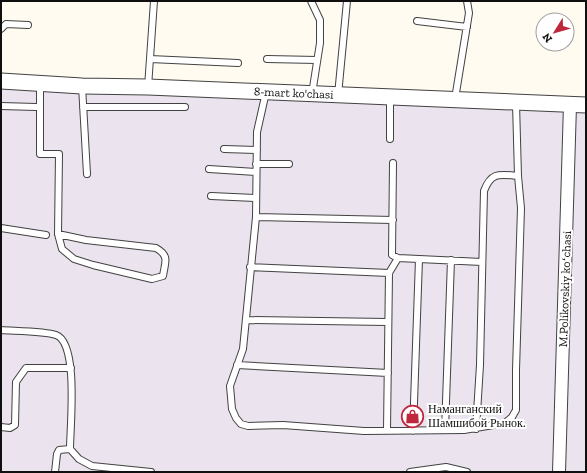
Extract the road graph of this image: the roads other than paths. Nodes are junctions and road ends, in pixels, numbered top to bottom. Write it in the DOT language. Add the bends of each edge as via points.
graph roads {
  1 [pos="154,1"];
  2 [pos="312,1"];
  3 [pos="347,1"];
  4 [pos="467,1"];
  5 [pos="417,21"];
  6 [pos="28,24"];
  7 [pos="467,28"];
  8 [pos="1,29"];
  9 [pos="150,59"];
  10 [pos="267,59"];
  11 [pos="317,60"];
  12 [pos="238,63"];
  13 [pos="1,80"];
  14 [pos="40,83"];
  15 [pos="82,86"];
  16 [pos="148,87"];
  17 [pos="266,92"];
  18 [pos="312,94"];
  19 [pos="338,95"];
  20 [pos="390,97"];
  21 [pos="455,100"];
  22 [pos="516,101"];
  23 [pos="1,106"];
  24 [pos="185,106"];
  25 [pos="580,106"];
  26 [pos="83,107"];
  27 [pos="36,108"];
  28 [pos="390,139"];
  29 [pos="224,149"];
  30 [pos="256,150"];
  31 [pos="393,163"];
  32 [pos="256,164"];
  33 [pos="289,164"];
  34 [pos="209,169"];
  35 [pos="256,172"];
  36 [pos="87,174"];
  37 [pos="518,176"];
  38 [pos="211,196"];
  39 [pos="255,198"];
  40 [pos="256,216"];
  41 [pos="393,220"];
  42 [pos="1,228"];
  43 [pos="58,234"];
  44 [pos="46,235"];
  45 [pos="398,258"];
  46 [pos="419,259"];
  47 [pos="451,260"];
  48 [pos="482,262"];
  49 [pos="250,267"];
  50 [pos="389,273"];
  51 [pos="246,320"];
  52 [pos="388,322"];
  53 [pos="1,330"];
  54 [pos="237,365"];
  55 [pos="71,368"];
  56 [pos="388,373"];
  57 [pos="1,427"];
  58 [pos="476,429"];
  59 [pos="387,430"];
  60 [pos="445,430"];
  61 [pos="413,431"];
  62 [pos="70,449"];
  63 [pos="55,472"];
  64 [pos="151,472"];
  65 [pos="410,472"];
  66 [pos="467,472"];
  67 [pos="559,472"];
  1 -- 9 [label="lane"];
  2 -- 11 [label="lane" via="320,20"];
  3 -- 19 [label="lane"];
  4 -- 7 [label="lane"];
  5 -- 7 [label="lane"];
  6 -- 8 [label="lane" via="6,24"];
  7 -- 21 [label="lane"];
  9 -- 12 [label="lane"];
  9 -- 16 [label="lane"];
  10 -- 11 [label="lane"];
  11 -- 18 [label="lane"];
  13 -- 14 [label="street, 8-mart ko'chasi"];
  14 -- 15 [label="street, 8-mart ko'chasi"];
  14 -- 43 [label="lane" via="40,154 59,154"];
  15 -- 16 [label="street, 8-mart ko'chasi"];
  15 -- 26 [label="lane"];
  16 -- 17 [label="street, 8-mart ko'chasi"];
  17 -- 18 [label="street, 8-mart ko'chasi"];
  17 -- 30 [label="lane" via="257,132"];
  18 -- 19 [label="street, 8-mart ko'chasi"];
  19 -- 20 [label="street, 8-mart ko'chasi"];
  20 -- 21 [label="street, 8-mart ko'chasi"];
  20 -- 28 [label="lane"];
  21 -- 22 [label="street, 8-mart ko'chasi"];
  22 -- 25 [label="street, 8-mart ko'chasi"];
  22 -- 37 [label="lane"];
  23 -- 27 [label="lane"];
  24 -- 26 [label="lane"];
  25 -- 67 [label="street, M.Polikovskiy koʻchasi"];
  26 -- 36 [label="lane"];
  29 -- 30 [label="lane"];
  30 -- 32 [label="lane"];
  31 -- 41 [label="lane"];
  32 -- 33 [label="lane"];
  32 -- 35 [label="lane"];
  34 -- 35 [label="lane"];
  35 -- 39 [label="lane"];
  37 -- 48 [label="lane" via="499,174 487,183 484,191"];
  37 -- 58 [label="lane" via="521,208 516,410 505,423"];
  38 -- 39 [label="lane"];
  39 -- 40 [label="lane"];
  40 -- 41 [label="lane"];
  40 -- 49 [label="lane"];
  41 -- 45 [label="lane" via="392,255"];
  42 -- 44 [label="lane"];
  43 -- 43 [label="lane" via="62,249 74,259 152,279 163,276 166,258 164,252 156,248"];
  45 -- 46 [label="lane"];
  45 -- 50 [label="lane"];
  46 -- 47 [label="lane"];
  46 -- 61 [label="lane"];
  47 -- 48 [label="lane"];
  47 -- 60 [label="lane"];
  48 -- 58 [label="lane"];
  49 -- 50 [label="lane"];
  49 -- 51 [label="lane"];
  50 -- 52 [label="lane"];
  51 -- 52 [label="lane"];
  51 -- 54 [label="lane" via="243,349"];
  52 -- 56 [label="lane"];
  53 -- 55 [label="lane" via="56,335 65,341"];
  54 -- 56 [label="lane"];
  54 -- 59 [label="lane" via="230,386 232,409 241,424"];
  55 -- 57 [label="lane" via="26,368 16,382 15,425 10,428"];
  55 -- 62 [label="lane"];
  56 -- 59 [label="lane"];
  58 -- 60 [label="lane"];
  59 -- 61 [label="lane"];
  60 -- 61 [label="lane"];
  62 -- 63 [label="lane" via="59,450 56,454"];
  62 -- 64 [label="lane" via="79,459 92,466"];
  65 -- 66 [label="lane" via="446,467"];
}
